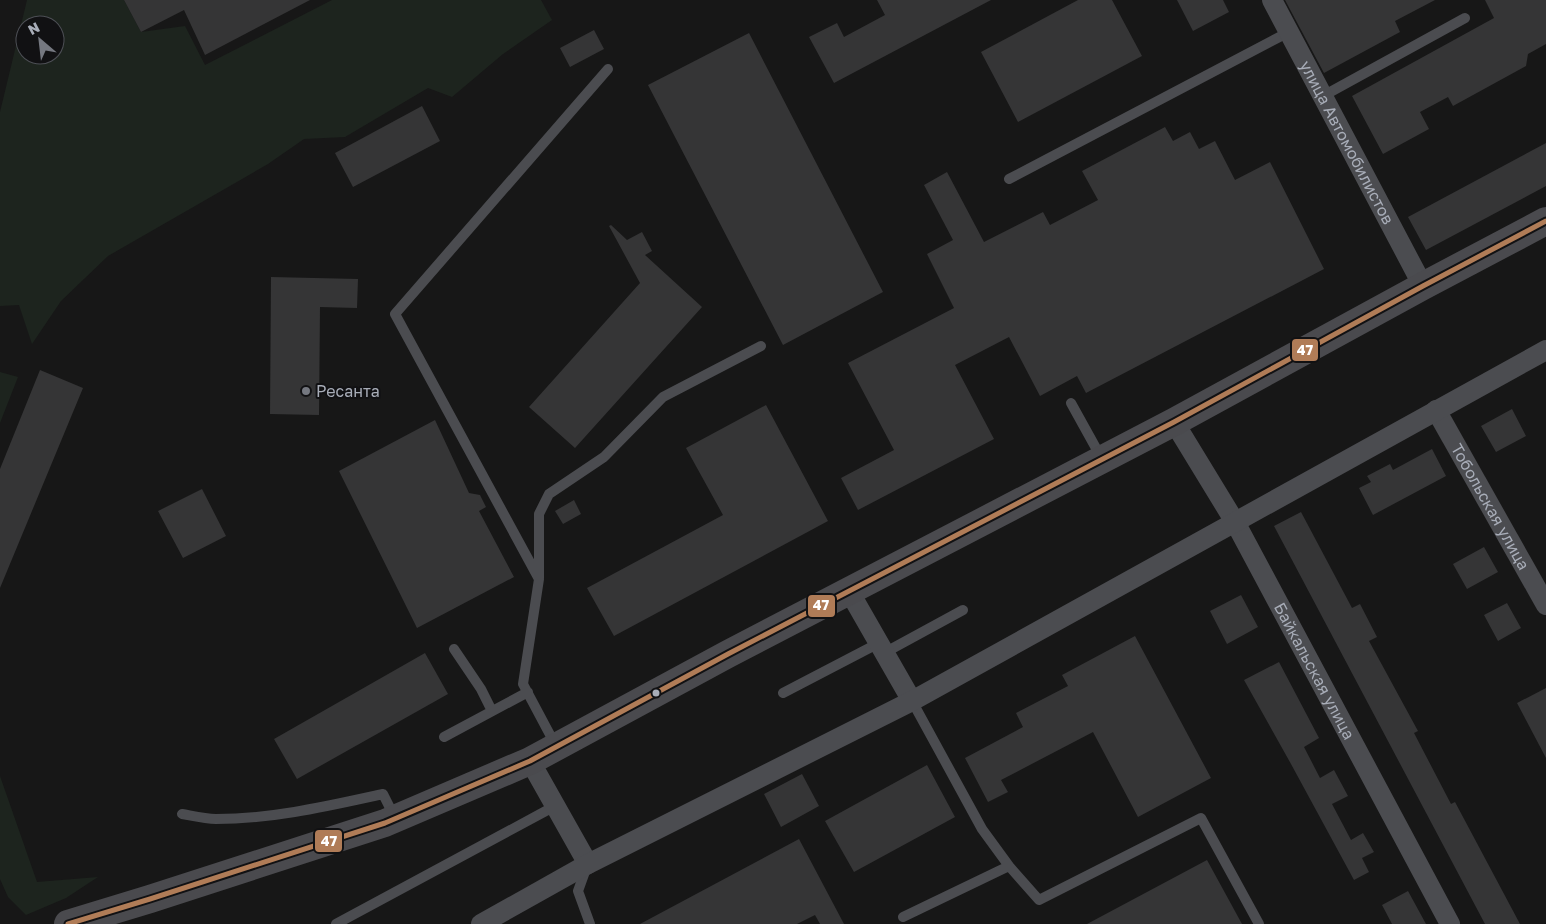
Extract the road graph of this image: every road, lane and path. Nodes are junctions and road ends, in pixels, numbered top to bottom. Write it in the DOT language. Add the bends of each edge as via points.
graph roads {
  1 [pos="1272,0"];
  2 [pos="1465,18"];
  3 [pos="1289,32"];
  4 [pos="608,69"];
  5 [pos="1322,96"];
  6 [pos="1009,180"];
  7 [pos="1546,221"];
  8 [pos="1423,286"];
  9 [pos="761,346"];
  10 [pos="1546,350"];
  11 [pos="1071,403"];
  12 [pos="1436,410"];
  13 [pos="1174,422"];
  14 [pos="1102,459"];
  15 [pos="1235,522"];
  16 [pos="539,579"];
  17 [pos="849,591"];
  18 [pos="1545,600"];
  19 [pos="963,610"];
  20 [pos="882,648"];
  21 [pos="454,650"];
  22 [pos="528,692"];
  23 [pos="783,693"];
  24 [pos="912,701"];
  25 [pos="492,711"];
  26 [pos="444,737"];
  27 [pos="556,746"];
  28 [pos="530,761"];
  29 [pos="555,806"];
  30 [pos="182,814"];
  31 [pos="395,819"];
  32 [pos="588,864"];
  33 [pos="1009,866"];
  34 [pos="903,917"];
  35 [pos="68,924"];
  36 [pos="336,924"];
  37 [pos="482,924"];
  38 [pos="590,924"];
  39 [pos="1259,924"];
  40 [pos="1450,924"];
  1 -- 3 [label="street, улица Автомобилистов"];
  2 -- 5 [label="lane"];
  3 -- 5 [label="street, улица Автомобилистов"];
  3 -- 6 [label="lane"];
  4 -- 16 [label="lane" via="395,314"];
  5 -- 8 [label="street, улица Автомобилистов"];
  7 -- 8 [label="main road"];
  8 -- 13 [label="main road"];
  9 -- 16 [label="lane" via="663,397 604,457 549,494 539,514"];
  10 -- 12 [label="street"];
  11 -- 14 [label="lane"];
  12 -- 15 [label="street"];
  12 -- 18 [label="street, Тобольская улица"];
  13 -- 14 [label="main road"];
  13 -- 15 [label="street, Байкальская улица"];
  14 -- 17 [label="main road"];
  15 -- 24 [label="street"];
  15 -- 40 [label="street, Байкальская улица"];
  16 -- 22 [label="lane" via="524,684"];
  17 -- 20 [label="street"];
  17 -- 27 [label="main road"];
  19 -- 20 [label="lane"];
  20 -- 23 [label="lane"];
  20 -- 24 [label="street"];
  21 -- 25 [label="lane"];
  22 -- 25 [label="lane"];
  22 -- 27 [label="lane"];
  24 -- 32 [label="street"];
  24 -- 33 [label="lane" via="982,829"];
  25 -- 26 [label="lane"];
  27 -- 28 [label="main road"];
  28 -- 29 [label="street"];
  28 -- 31 [label="main road"];
  29 -- 32 [label="street"];
  29 -- 36 [label="lane"];
  30 -- 31 [label="lane" via="214,819 300,812 383,794"];
  31 -- 35 [label="main road"];
  32 -- 37 [label="street"];
  32 -- 38 [label="lane" via="578,891"];
  33 -- 34 [label="lane"];
  33 -- 39 [label="lane" via="1039,900 1201,818"];
}
